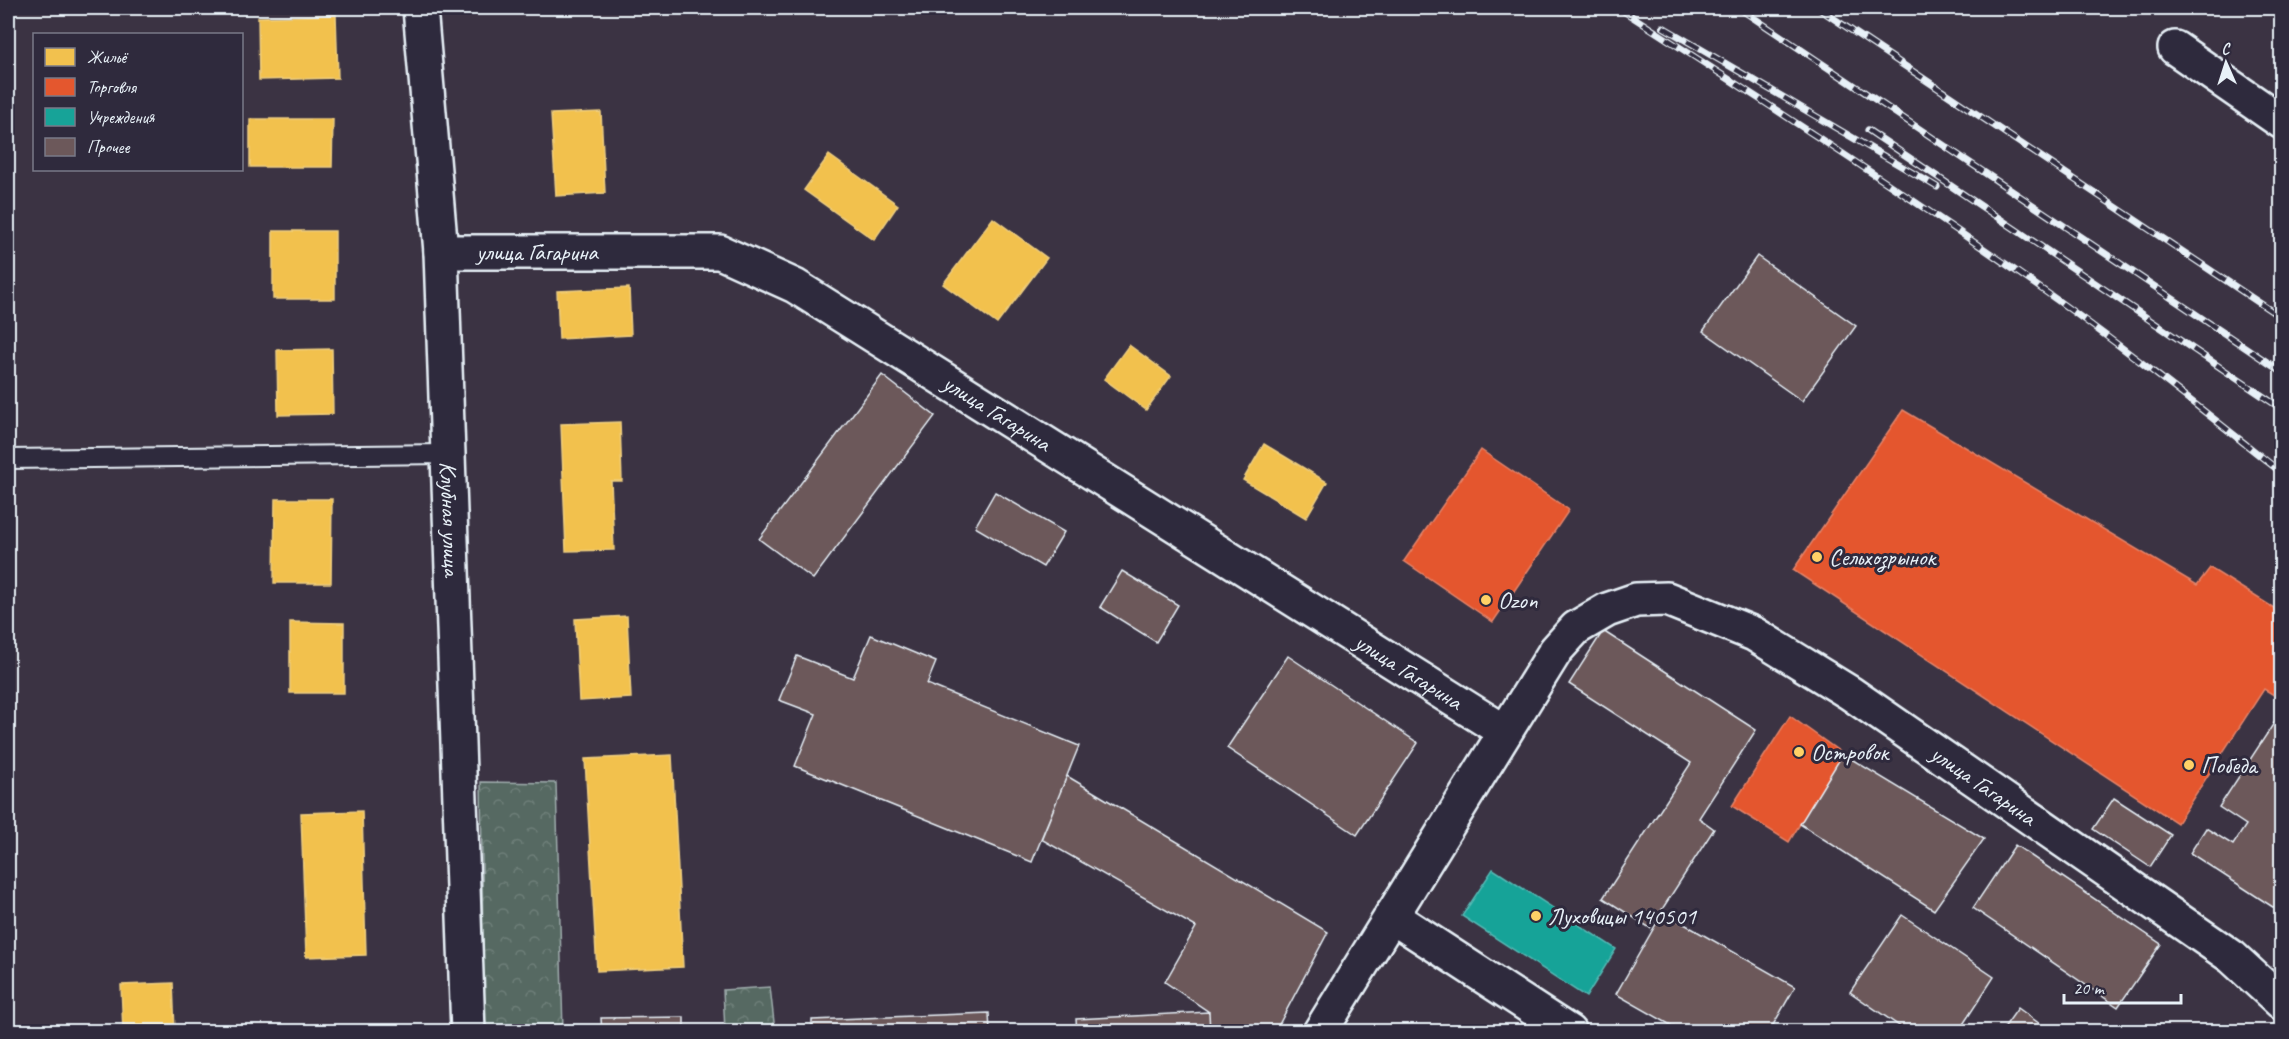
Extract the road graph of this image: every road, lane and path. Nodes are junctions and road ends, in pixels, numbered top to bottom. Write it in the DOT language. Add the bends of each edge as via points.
graph roads {
  1 [pos="420,8"];
  2 [pos="2175,48"];
  3 [pos="2282,122"];
  4 [pos="441,252"];
  5 [pos="447,454"];
  6 [pos="8,459"];
  7 [pos="1505,732"];
  8 [pos="1391,916"];
  9 [pos="2282,1003"];
  10 [pos="468,1032"];
  11 [pos="1320,1032"];
  12 [pos="1569,1032"];
  1 -- 4 [label="street, Клубная улица"];
  2 -- 3 [label="street"];
  4 -- 5 [label="street, Клубная улица"];
  4 -- 7 [label="street, улица Гагарина" via="720,252 742,261 795,286"];
  5 -- 6 [label="lane"];
  5 -- 10 [label="street, Клубная улица"];
  7 -- 8 [label="street"];
  7 -- 9 [label="street, улица Гагарина" via="1556,650 1576,628 1607,610 1636,600 1667,599 1754,634 1850,693 2232,957"];
  8 -- 11 [label="street"];
  8 -- 12 [label="street"];
}
